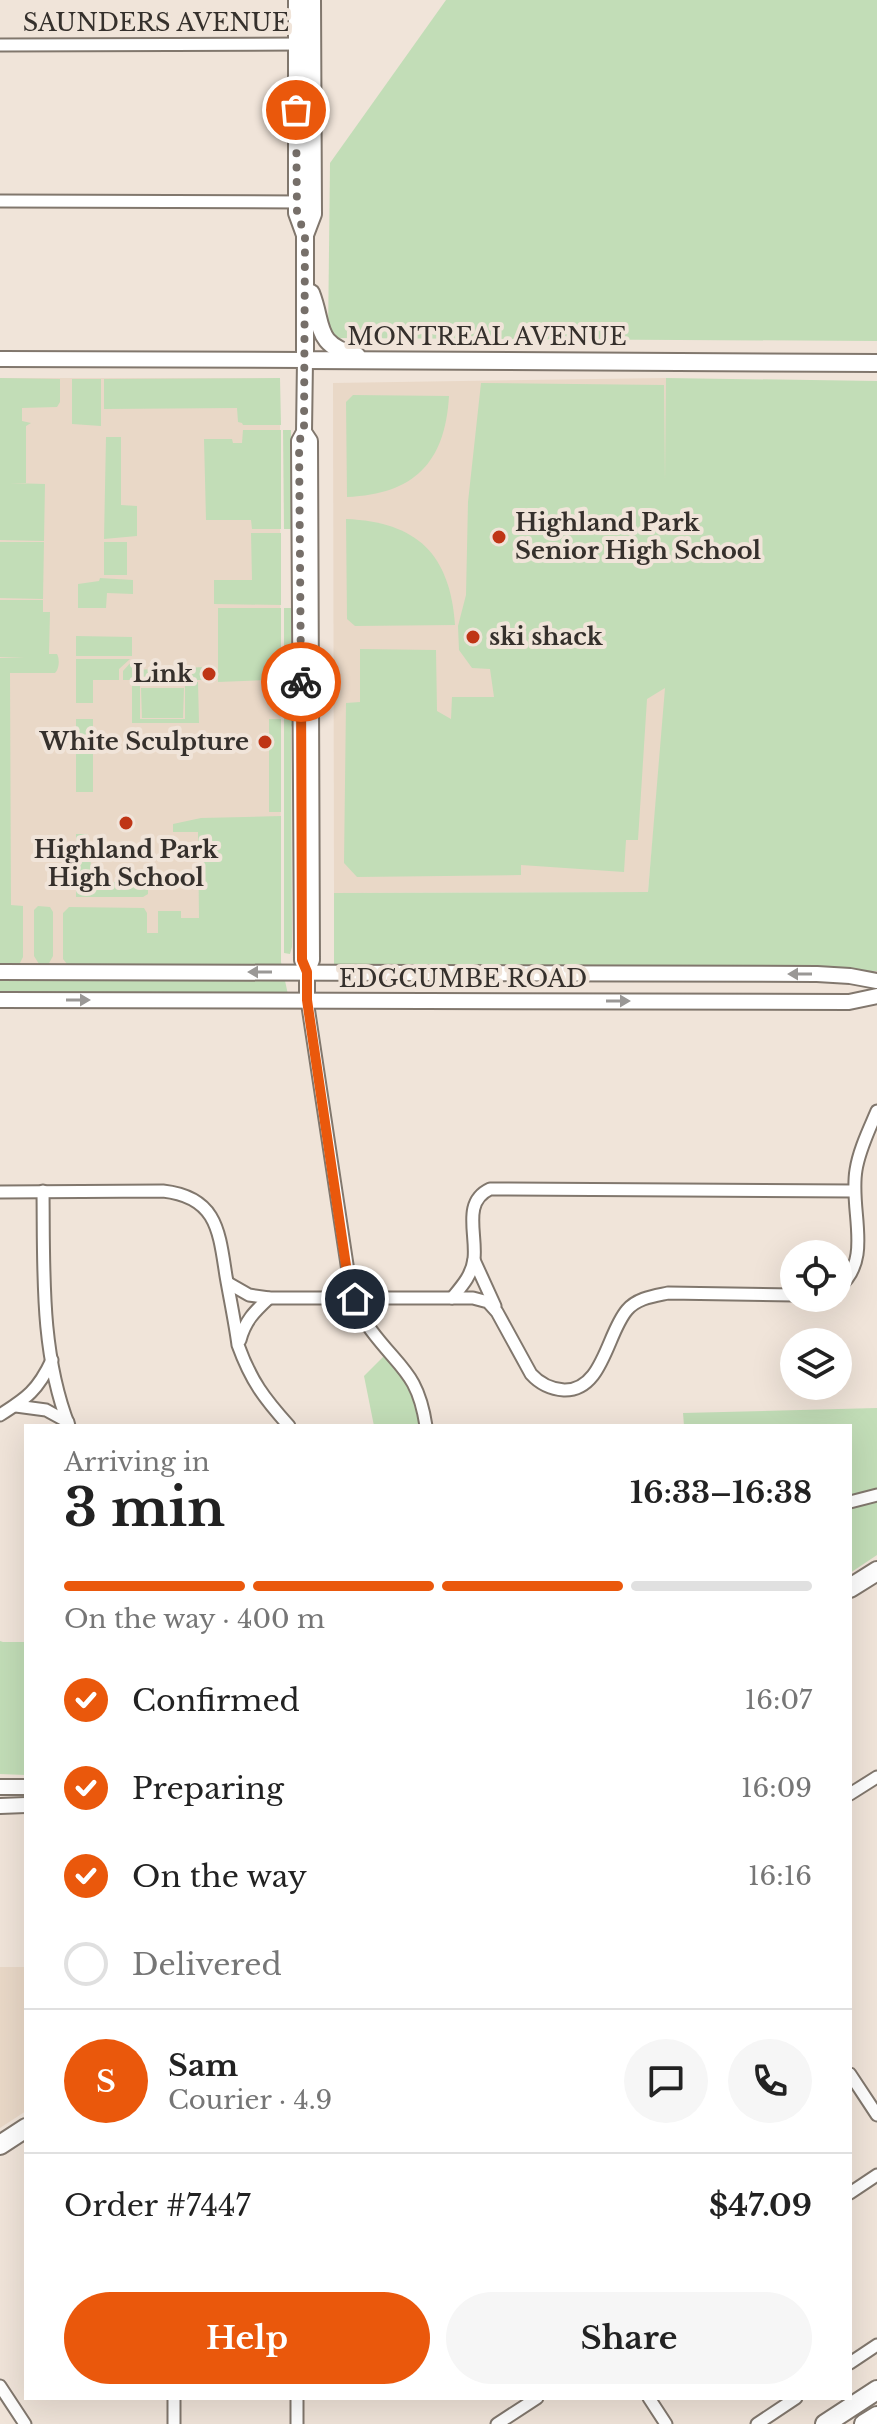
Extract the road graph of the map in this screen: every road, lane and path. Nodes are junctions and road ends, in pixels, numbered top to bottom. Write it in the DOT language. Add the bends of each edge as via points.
graph roads {
  1 [pos="297,0"];
  2 [pos="312,0"];
  3 [pos="304,44"];
  4 [pos="0,45"];
  5 [pos="0,201"];
  6 [pos="305,202"];
  7 [pos="305,279"];
  8 [pos="0,359"];
  9 [pos="305,360"];
  10 [pos="410,361"];
  11 [pos="877,363"];
  12 [pos="0,972"];
  13 [pos="307,972"];
  14 [pos="877,981"];
  15 [pos="877,996"];
  16 [pos="0,1000"];
  17 [pos="307,1000"];
  18 [pos="877,1111"];
  19 [pos="43,1191"];
  20 [pos="854,1191"];
  21 [pos="0,1192"];
  22 [pos="474,1259"];
  23 [pos="852,1273"];
  24 [pos="228,1283"];
  25 [pos="780,1295"];
  26 [pos="269,1298"];
  27 [pos="452,1298"];
  28 [pos="355,1299"];
  29 [pos="497,1312"];
  30 [pos="238,1345"];
  31 [pos="52,1360"];
  32 [pos="16,1406"];
  33 [pos="0,1415"];
  34 [pos="69,1424"];
  35 [pos="287,1424"];
  36 [pos="426,1424"];
  37 [pos="877,1495"];
  38 [pos="852,1501"];
  39 [pos="877,1571"];
  40 [pos="852,1587"];
  41 [pos="877,1777"];
  42 [pos="0,1787"];
  43 [pos="24,1787"];
  44 [pos="852,1793"];
  45 [pos="24,1805"];
  46 [pos="0,1806"];
  47 [pos="852,2077"];
  48 [pos="877,2115"];
  49 [pos="24,2129"];
  50 [pos="0,2145"];
  51 [pos="877,2175"];
  52 [pos="852,2192"];
  53 [pos="877,2345"];
  54 [pos="852,2362"];
  55 [pos="0,2386"];
  56 [pos="877,2390"];
  57 [pos="174,2400"];
  58 [pos="297,2400"];
  59 [pos="534,2400"];
  60 [pos="650,2400"];
  61 [pos="793,2400"];
  62 [pos="877,2416"];
  63 [pos="25,2424"];
  64 [pos="174,2424"];
  65 [pos="297,2424"];
  66 [pos="497,2424"];
  67 [pos="666,2424"];
  68 [pos="757,2424"];
  69 [pos="825,2424"];
  70 [pos="864,2424"];
  1 -- 3 [label="main road"];
  2 -- 3 [label="main road"];
  3 -- 4 [label="street, SAUNDERS AVENUE"];
  3 -- 6 [label="main road"];
  5 -- 6 [label="street"];
  6 -- 7 [label="main road" via="297,213 305,235"];
  7 -- 9 [label="main road"];
  7 -- 10 [label="main road" via="320,330 330,343 360,357"];
  8 -- 9 [label="street, MONTREAL AVENUE"];
  9 -- 10 [label="main road, MONTREAL AVENUE"];
  9 -- 13 [label="street" via="299,500 302,960"];
  10 -- 11 [label="main road, MONTREAL AVENUE"];
  13 -- 12 [label="street, EDGCUMBE ROAD, one-way"];
  14 -- 13 [label="street, EDGCUMBE ROAD, one-way" via="817,974"];
  13 -- 17 [label="street"];
  17 -- 15 [label="street, EDGCUMBE ROAD, one-way" via="849,1002"];
  16 -- 17 [label="street, EDGCUMBE ROAD, one-way"];
  17 -- 28 [label="street"];
  18 -- 20 [label="street" via="863,1142"];
  19 -- 21 [label="street"];
  19 -- 24 [label="street" via="163,1191 189,1197 207,1210 218,1230"];
  19 -- 31 [label="street"];
  20 -- 22 [label="street" via="496,1187 485,1191 472,1209"];
  20 -- 23 [label="street" via="859,1253"];
  22 -- 27 [label="street"];
  22 -- 29 [label="street"];
  24 -- 26 [label="street" via="249,1295"];
  24 -- 30 [label="street"];
  25 -- 29 [label="street" via="651,1296 628,1309 595,1373 581,1387 566,1390 547,1387 531,1374"];
  26 -- 28 [label="street"];
  26 -- 30 [label="street" via="244,1325"];
  27 -- 28 [label="street"];
  27 -- 29 [label="street" via="488,1302"];
  28 -- 36 [label="street" via="368,1327 411,1377"];
  30 -- 35 [label="street" via="258,1390"];
  31 -- 32 [label="street" via="42,1382"];
  31 -- 34 [label="street"];
  32 -- 33 [label="street"];
  32 -- 34 [label="street" via="46,1410"];
  37 -- 38 [label="street"];
  39 -- 40 [label="main road"];
  41 -- 44 [label="street"];
  42 -- 43 [label="street"];
  45 -- 46 [label="street"];
  47 -- 48 [label="street"];
  49 -- 50 [label="main road"];
  51 -- 52 [label="street"];
  53 -- 54 [label="street"];
  55 -- 63 [label="street"];
  56 -- 69 [label="main road"];
  57 -- 64 [label="street"];
  58 -- 65 [label="street"];
  59 -- 66 [label="street"];
  60 -- 67 [label="street"];
  61 -- 68 [label="street"];
  62 -- 70 [label="main road"];
}
